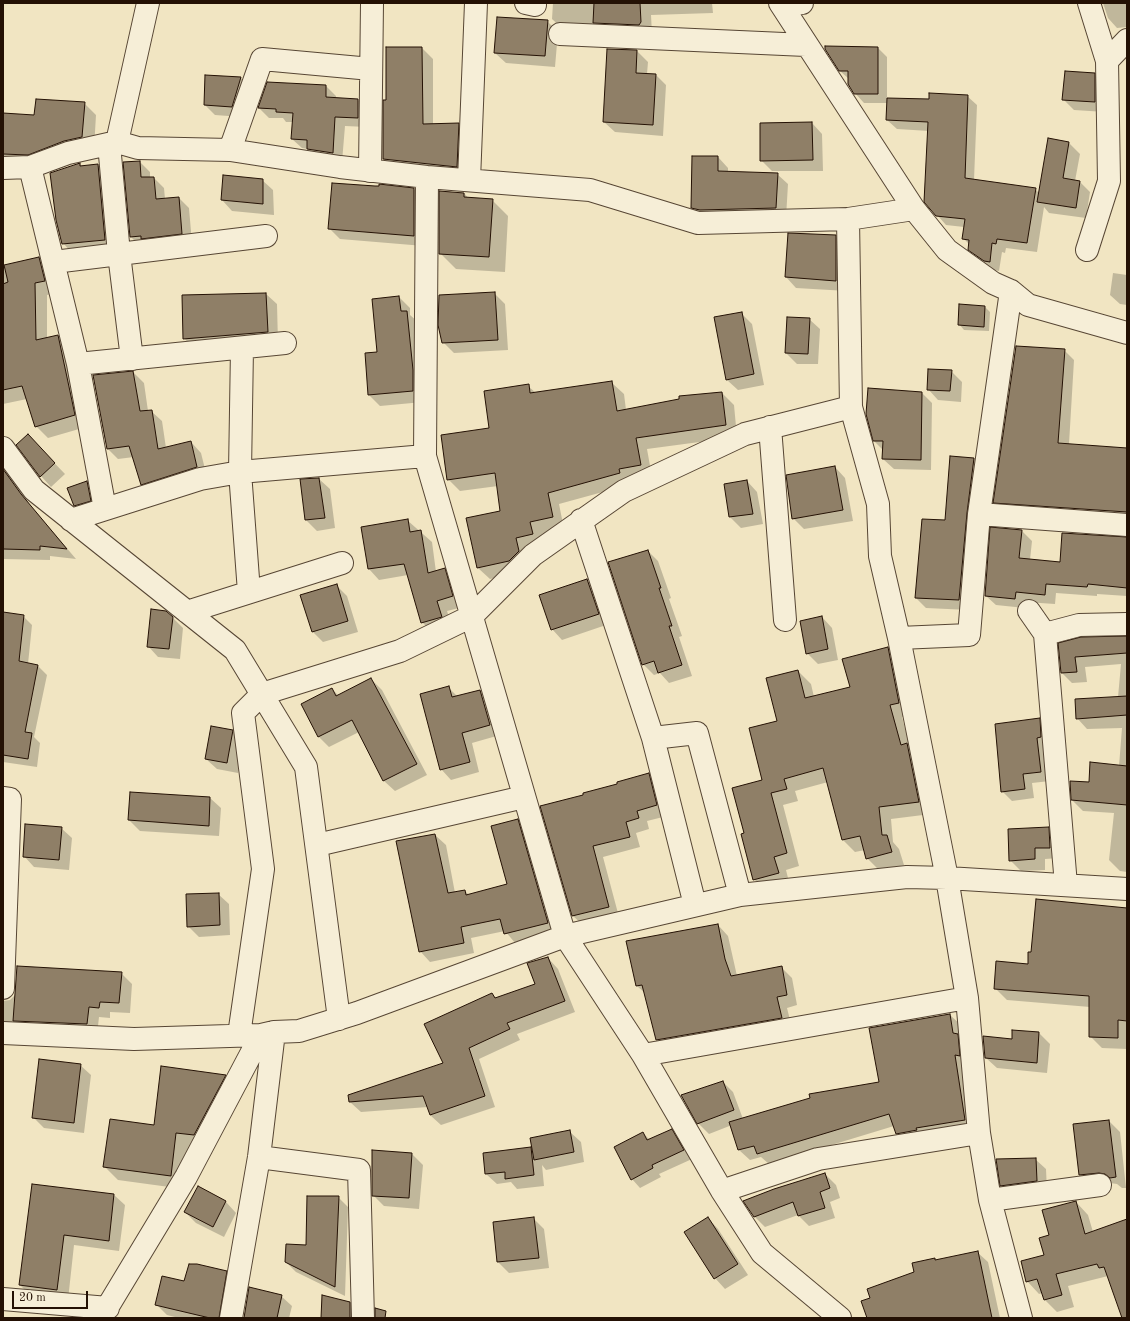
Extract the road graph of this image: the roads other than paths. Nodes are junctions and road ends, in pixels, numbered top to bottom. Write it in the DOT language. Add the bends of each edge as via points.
graph roads {
  1 [pos="148,3"];
  2 [pos="372,3"];
  3 [pos="476,3"];
  4 [pos="526,3"];
  5 [pos="535,3"];
  6 [pos="1089,3"];
  7 [pos="788,4"];
  8 [pos="560,34"];
  9 [pos="1127,40"];
  10 [pos="806,45"];
  11 [pos="1107,61"];
  12 [pos="371,68"];
  13 [pos="1118,98"];
  14 [pos="113,143"];
  15 [pos="230,150"];
  16 [pos="30,167"];
  17 [pos="3,168"];
  18 [pos="370,171"];
  19 [pos="427,177"];
  20 [pos="469,180"];
  21 [pos="914,209"];
  22 [pos="848,219"];
  23 [pos="266,236"];
  24 [pos="1087,250"];
  25 [pos="119,254"];
  26 [pos="54,262"];
  27 [pos="1011,291"];
  28 [pos="1127,333"];
  29 [pos="285,343"];
  30 [pos="242,348"];
  31 [pos="132,359"];
  32 [pos="78,364"];
  33 [pos="851,407"];
  34 [pos="770,428"];
  35 [pos="3,448"];
  36 [pos="425,456"];
  37 [pos="240,472"];
  38 [pos="105,509"];
  39 [pos="979,514"];
  40 [pos="71,520"];
  41 [pos="581,520"];
  42 [pos="1127,525"];
  43 [pos="342,563"];
  44 [pos="249,592"];
  45 [pos="1029,611"];
  46 [pos="187,612"];
  47 [pos="472,616"];
  48 [pos="785,620"];
  49 [pos="1127,624"];
  50 [pos="1045,634"];
  51 [pos="899,638"];
  52 [pos="262,694"];
  53 [pos="653,738"];
  54 [pos="524,797"];
  55 [pos="3,798"];
  56 [pos="317,845"];
  57 [pos="947,878"];
  58 [pos="1066,885"];
  59 [pos="1127,889"];
  60 [pos="740,895"];
  61 [pos="695,905"];
  62 [pos="565,936"];
  63 [pos="3,988"];
  64 [pos="967,998"];
  65 [pos="339,1019"];
  66 [pos="3,1032"];
  67 [pos="268,1033"];
  68 [pos="238,1035"];
  69 [pos="643,1055"];
  70 [pos="979,1133"];
  71 [pos="259,1157"];
  72 [pos="1100,1185"];
  73 [pos="722,1191"];
  74 [pos="990,1200"];
  75 [pos="3,1299"];
  76 [pos="105,1313"];
  77 [pos="231,1318"];
  78 [pos="363,1318"];
  79 [pos="840,1318"];
  80 [pos="1021,1318"];
  1 -- 14 [label="street"];
  2 -- 12 [label="street"];
  3 -- 20 [label="street"];
  4 -- 5 [label="street"];
  6 -- 11 [label="street"];
  7 -- 10 [label="street"];
  8 -- 10 [label="street"];
  9 -- 11 [label="street"];
  10 -- 21 [label="street"];
  11 -- 13 [label="street"];
  12 -- 15 [label="street" via="262,59"];
  12 -- 18 [label="street"];
  13 -- 24 [label="street" via="1109,182"];
  14 -- 15 [label="street" via="138,148"];
  14 -- 16 [label="street" via="68,153"];
  14 -- 25 [label="street"];
  15 -- 18 [label="street"];
  16 -- 17 [label="street"];
  16 -- 26 [label="street"];
  18 -- 19 [label="street"];
  19 -- 20 [label="street"];
  19 -- 36 [label="street"];
  20 -- 22 [label="street" via="590,190 698,223"];
  21 -- 22 [label="street"];
  21 -- 27 [label="street" via="947,250 993,283"];
  22 -- 33 [label="street"];
  23 -- 25 [label="street"];
  25 -- 26 [label="street"];
  25 -- 31 [label="street"];
  26 -- 32 [label="street"];
  27 -- 28 [label="street" via="1028,305"];
  27 -- 39 [label="street"];
  29 -- 30 [label="street"];
  30 -- 31 [label="street"];
  30 -- 37 [label="street"];
  31 -- 32 [label="street"];
  32 -- 38 [label="street"];
  33 -- 34 [label="street"];
  33 -- 51 [label="street" via="878,504 880,556"];
  34 -- 41 [label="street" via="745,434 624,491"];
  34 -- 48 [label="street"];
  35 -- 40 [label="street" via="34,490"];
  36 -- 37 [label="street"];
  36 -- 47 [label="street"];
  37 -- 38 [label="street" via="200,479"];
  37 -- 44 [label="street"];
  38 -- 40 [label="street"];
  39 -- 42 [label="street"];
  39 -- 51 [label="street" via="969,635"];
  40 -- 46 [label="street"];
  41 -- 47 [label="street" via="533,555"];
  41 -- 53 [label="street"];
  43 -- 44 [label="street"];
  44 -- 46 [label="street"];
  45 -- 50 [label="street"];
  46 -- 52 [label="street" via="235,650"];
  47 -- 52 [label="street" via="400,651"];
  47 -- 54 [label="street"];
  49 -- 50 [label="street" via="1079,625"];
  50 -- 58 [label="street"];
  51 -- 57 [label="street"];
  52 -- 56 [label="street" via="306,767"];
  52 -- 68 [label="street" via="243,713 263,869"];
  53 -- 60 [label="street" via="697,733"];
  53 -- 61 [label="street"];
  54 -- 56 [label="street"];
  54 -- 62 [label="street"];
  55 -- 63 [label="street" via="10,799"];
  56 -- 65 [label="street"];
  57 -- 58 [label="street"];
  57 -- 60 [label="street" via="907,877"];
  57 -- 64 [label="street"];
  58 -- 59 [label="street"];
  60 -- 61 [label="street"];
  61 -- 62 [label="street"];
  62 -- 65 [label="street"];
  62 -- 69 [label="street"];
  64 -- 69 [label="street"];
  64 -- 70 [label="street"];
  65 -- 67 [label="street" via="299,1030"];
  66 -- 68 [label="street" via="134,1039"];
  67 -- 68 [label="street"];
  67 -- 71 [label="street"];
  67 -- 76 [label="street"];
  69 -- 73 [label="street"];
  70 -- 73 [label="street" via="818,1159"];
  70 -- 74 [label="street"];
  71 -- 77 [label="street"];
  71 -- 78 [label="street" via="359,1170"];
  72 -- 74 [label="street"];
  73 -- 79 [label="street" via="762,1253"];
  74 -- 80 [label="street"];
  75 -- 76 [label="street"];
}
